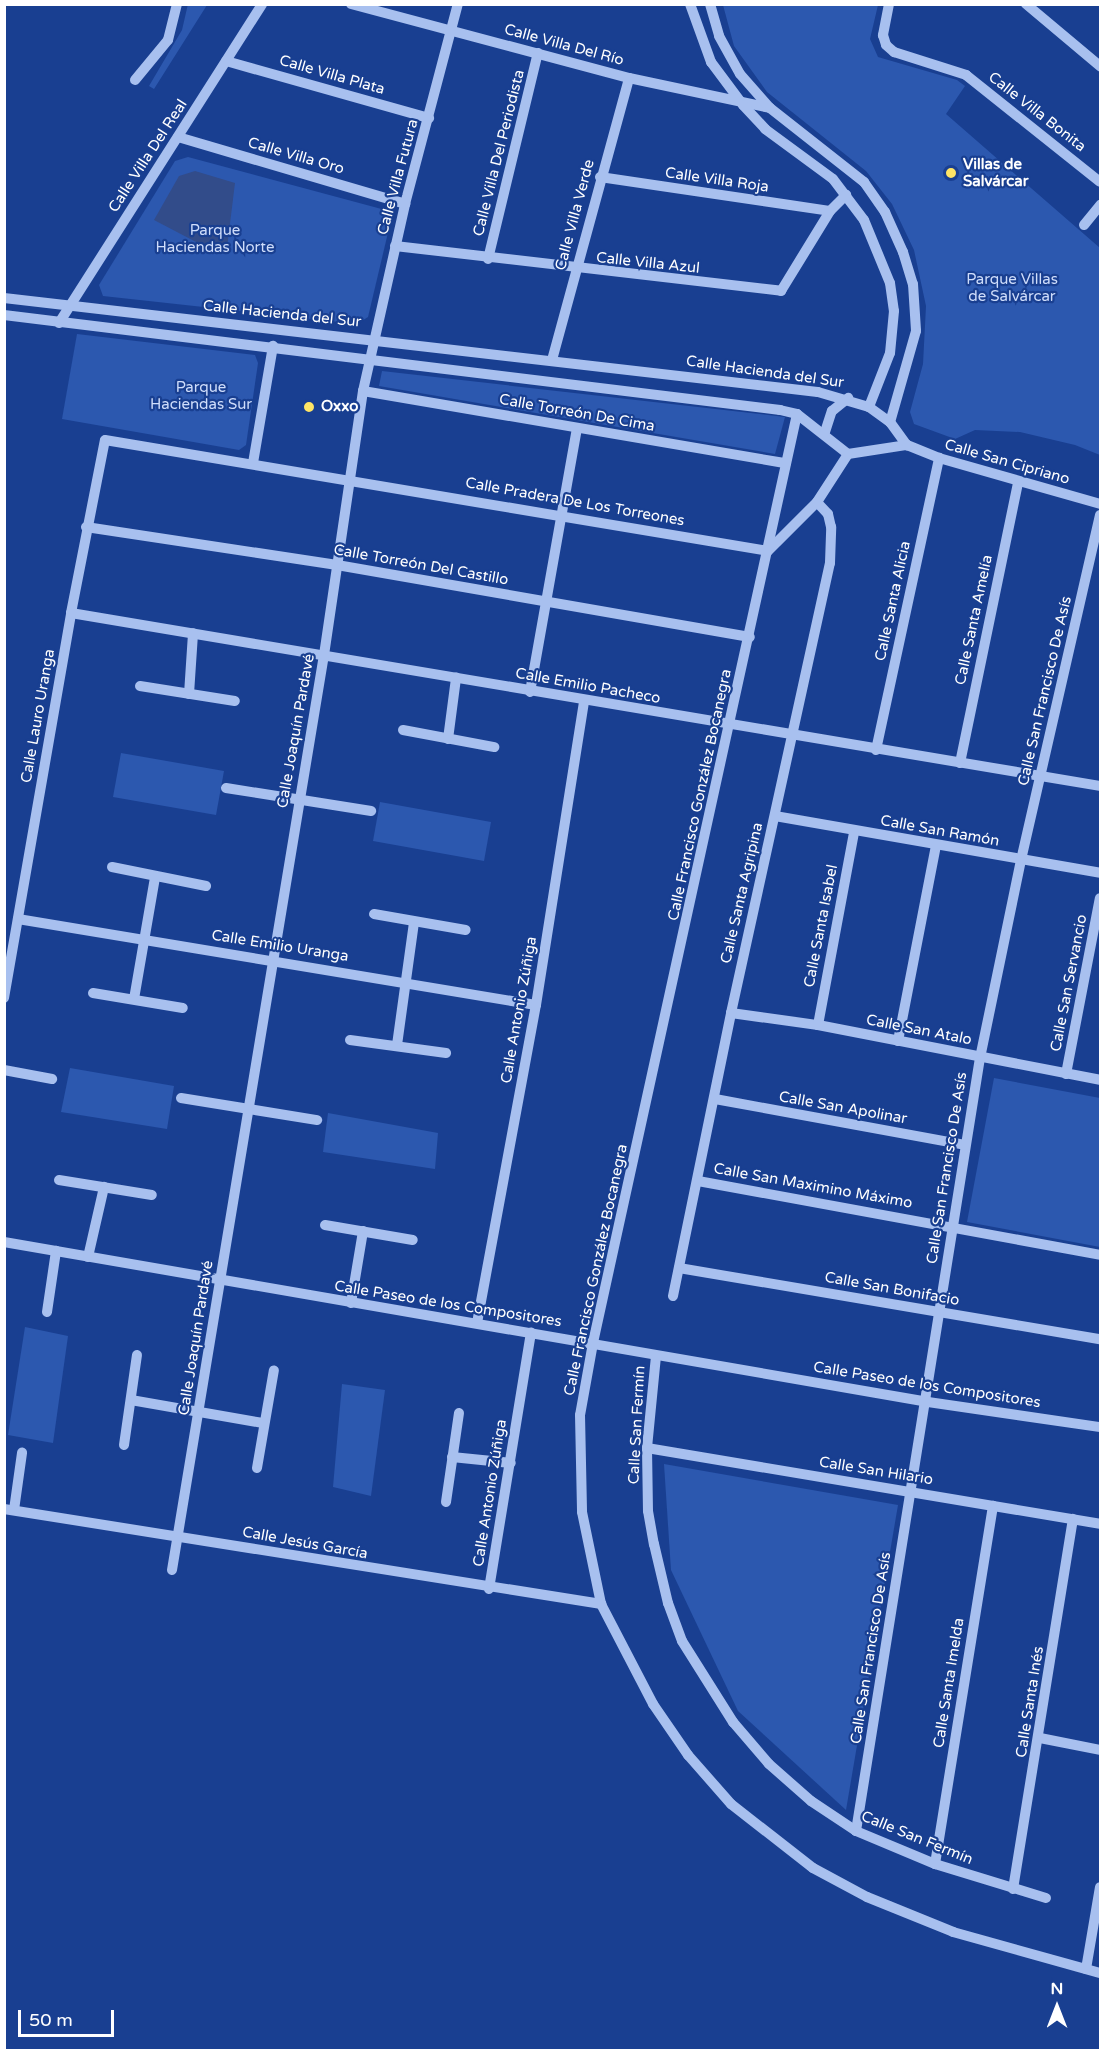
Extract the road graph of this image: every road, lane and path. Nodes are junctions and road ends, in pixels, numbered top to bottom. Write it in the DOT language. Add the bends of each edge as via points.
graph roads {
  1 [pos="177,4"];
  2 [pos="262,4"];
  3 [pos="351,4"];
  4 [pos="458,4"];
  5 [pos="690,4"];
  6 [pos="889,4"];
  7 [pos="1026,4"];
  8 [pos="710,5"];
  9 [pos="452,30"];
  10 [pos="538,53"];
  11 [pos="226,61"];
  12 [pos="1101,66"];
  13 [pos="629,78"];
  14 [pos="135,80"];
  15 [pos="742,105"];
  16 [pos="770,108"];
  17 [pos="429,118"];
  18 [pos="178,137"];
  19 [pos="600,177"];
  20 [pos="1101,182"];
  21 [pos="846,195"];
  22 [pos="405,204"];
  23 [pos="1101,205"];
  24 [pos="830,212"];
  25 [pos="1084,225"];
  26 [pos="395,246"];
  27 [pos="488,259"];
  28 [pos="575,270"];
  29 [pos="4,298"];
  30 [pos="69,306"];
  31 [pos="4,315"];
  32 [pos="59,323"];
  33 [pos="373,339"];
  34 [pos="273,346"];
  35 [pos="370,358"];
  36 [pos="552,360"];
  37 [pos="363,391"];
  38 [pos="848,398"];
  39 [pos="869,407"];
  40 [pos="798,414"];
  41 [pos="890,422"];
  42 [pos="577,429"];
  43 [pos="825,432"];
  44 [pos="105,440"];
  45 [pos="907,445"];
  46 [pos="848,454"];
  47 [pos="939,458"];
  48 [pos="253,463"];
  49 [pos="786,463"];
  50 [pos="349,479"];
  51 [pos="1018,482"];
  52 [pos="817,502"];
  53 [pos="1101,504"];
  54 [pos="1101,515"];
  55 [pos="563,516"];
  56 [pos="87,527"];
  57 [pos="768,551"];
  58 [pos="337,565"];
  59 [pos="549,603"];
  60 [pos="71,613"];
  61 [pos="193,633"];
  62 [pos="750,637"];
  63 [pos="324,655"];
  64 [pos="456,678"];
  65 [pos="140,686"];
  66 [pos="530,692"];
  67 [pos="189,693"];
  68 [pos="235,701"];
  69 [pos="584,701"];
  70 [pos="731,726"];
  71 [pos="403,730"];
  72 [pos="793,736"];
  73 [pos="448,739"];
  74 [pos="494,747"];
  75 [pos="876,750"];
  76 [pos="960,763"];
  77 [pos="1041,777"];
  78 [pos="1101,786"];
  79 [pos="226,788"];
  80 [pos="299,800"];
  81 [pos="371,811"];
  82 [pos="776,816"];
  83 [pos="854,832"];
  84 [pos="936,846"];
  85 [pos="1021,860"];
  86 [pos="112,867"];
  87 [pos="1101,873"];
  88 [pos="155,878"];
  89 [pos="206,886"];
  90 [pos="1101,898"];
  91 [pos="374,914"];
  92 [pos="18,919"];
  93 [pos="414,922"];
  94 [pos="466,930"];
  95 [pos="142,939"];
  96 [pos="273,958"];
  97 [pos="405,983"];
  98 [pos="93,993"];
  99 [pos="4,998"];
  100 [pos="134,999"];
  101 [pos="536,1005"];
  102 [pos="183,1008"];
  103 [pos="730,1013"];
  104 [pos="818,1025"];
  105 [pos="350,1040"];
  106 [pos="898,1041"];
  107 [pos="397,1046"];
  108 [pos="446,1053"];
  109 [pos="981,1058"];
  110 [pos="4,1070"];
  111 [pos="1066,1074"];
  112 [pos="52,1079"];
  113 [pos="1101,1080"];
  114 [pos="181,1098"];
  115 [pos="715,1099"];
  116 [pos="248,1110"];
  117 [pos="317,1120"];
  118 [pos="965,1145"];
  119 [pos="59,1180"];
  120 [pos="698,1181"];
  121 [pos="105,1187"];
  122 [pos="152,1195"];
  123 [pos="325,1225"];
  124 [pos="953,1225"];
  125 [pos="363,1231"];
  126 [pos="413,1240"];
  127 [pos="4,1242"];
  128 [pos="56,1251"];
  129 [pos="1101,1255"];
  130 [pos="88,1257"];
  131 [pos="679,1268"];
  132 [pos="220,1282"];
  133 [pos="674,1296"];
  134 [pos="351,1303"];
  135 [pos="47,1312"];
  136 [pos="939,1312"];
  137 [pos="477,1323"];
  138 [pos="531,1332"];
  139 [pos="1101,1338"];
  140 [pos="593,1343"];
  141 [pos="137,1355"];
  142 [pos="656,1356"];
  143 [pos="274,1370"];
  144 [pos="131,1400"];
  145 [pos="928,1402"];
  146 [pos="199,1413"];
  147 [pos="459,1413"];
  148 [pos="263,1423"];
  149 [pos="1101,1426"];
  150 [pos="124,1445"];
  151 [pos="647,1448"];
  152 [pos="22,1453"];
  153 [pos="452,1457"];
  154 [pos="511,1463"];
  155 [pos="257,1468"];
  156 [pos="911,1491"];
  157 [pos="446,1502"];
  158 [pos="993,1506"];
  159 [pos="9,1510"];
  160 [pos="1073,1519"];
  161 [pos="1101,1524"];
  162 [pos="178,1536"];
  163 [pos="172,1570"];
  164 [pos="489,1589"];
  165 [pos="601,1604"];
  166 [pos="1040,1738"];
  167 [pos="1101,1750"];
  168 [pos="856,1831"];
  169 [pos="935,1864"];
  170 [pos="1101,1887"];
  171 [pos="1013,1889"];
  172 [pos="1046,1898"];
  173 [pos="1086,1969"];
  174 [pos="1101,1973"];
  1 -- 14 [label="street" via="168,40"];
  2 -- 11 [label="street, Calle Villa Del Real"];
  3 -- 9 [label="street, Calle Villa Del Río"];
  4 -- 9 [label="street, Calle Villa Futura"];
  5 -- 15 [label="street" via="711,62"];
  6 -- 20 [label="street, Calle Villa Bonita" via="883,35 894,52 966,75"];
  7 -- 12 [label="street"];
  8 -- 16 [label="street" via="727,55"];
  9 -- 10 [label="street, Calle Villa Del Río"];
  9 -- 17 [label="street, Calle Villa Futura"];
  10 -- 13 [label="street, Calle Villa Del Río"];
  10 -- 27 [label="street, Calle Villa Del Periodista"];
  11 -- 17 [label="street, Calle Villa Plata"];
  11 -- 18 [label="street, Calle Villa Del Real"];
  13 -- 15 [label="street, Calle Villa Del Río"];
  13 -- 19 [label="street, Calle Villa Verde"];
  15 -- 16 [label="street, Calle Villa Del Río"];
  15 -- 21 [label="street" via="765,129 833,179"];
  16 -- 41 [label="street" via="864,182 885,212 903,252 913,284 916,331"];
  17 -- 22 [label="street, Calle Villa Futura"];
  18 -- 22 [label="street, Calle Villa Oro"];
  18 -- 30 [label="street, Calle Villa Del Real"];
  19 -- 24 [label="street, Calle Villa Roja"];
  19 -- 28 [label="street, Calle Villa Verde"];
  21 -- 24 [label="street, Calle Villa Azul"];
  21 -- 39 [label="street" via="864,220 879,255 890,283 894,311 890,353"];
  22 -- 26 [label="street, Calle Villa Futura"];
  23 -- 25 [label="street"];
  24 -- 28 [label="street, Calle Villa Azul" via="781,291"];
  26 -- 27 [label="street, Calle Villa Azul"];
  26 -- 33 [label="street, Calle Villa Futura"];
  27 -- 28 [label="street, Calle Villa Azul"];
  28 -- 36 [label="street, Calle Villa Verde"];
  29 -- 30 [label="street, Calle Hacienda del Sur"];
  30 -- 32 [label="street, Calle Villa Del Real"];
  30 -- 33 [label="street, Calle Hacienda del Sur"];
  31 -- 32 [label="street"];
  32 -- 34 [label="street"];
  33 -- 35 [label="street, Calle Villa Futura"];
  33 -- 36 [label="street, Calle Hacienda del Sur"];
  34 -- 35 [label="street"];
  34 -- 48 [label="street"];
  35 -- 37 [label="street, Calle Joaquín Pardavé"];
  35 -- 40 [label="street" via="687,396"];
  36 -- 38 [label="street, Calle Hacienda del Sur"];
  37 -- 42 [label="street, Calle Torreón De Cima"];
  37 -- 50 [label="street, Calle Joaquín Pardavé"];
  38 -- 39 [label="street, Calle Hacienda del Sur"];
  38 -- 43 [label="street" via="832,411"];
  39 -- 41 [label="street, Calle Hacienda del Sur"];
  40 -- 43 [label="street"];
  40 -- 49 [label="street, Calle Francisco González Bocanegra"];
  41 -- 45 [label="street, Calle Hacienda del Sur"];
  42 -- 49 [label="street, Calle Torreón De Cima"];
  42 -- 55 [label="street"];
  43 -- 46 [label="street"];
  44 -- 48 [label="street, Calle Pradera De Los Torreones"];
  44 -- 56 [label="street, Calle Lauro Uranga"];
  45 -- 46 [label="street"];
  45 -- 47 [label="street, Calle San Cipriano"];
  46 -- 52 [label="street"];
  47 -- 51 [label="street, Calle San Cipriano"];
  47 -- 75 [label="street, Calle Santa Alicia"];
  48 -- 50 [label="street, Calle Pradera De Los Torreones"];
  49 -- 57 [label="street, Calle Francisco González Bocanegra"];
  50 -- 55 [label="street, Calle Pradera De Los Torreones"];
  50 -- 58 [label="street, Calle Joaquín Pardavé"];
  51 -- 53 [label="street, Calle San Cipriano"];
  51 -- 76 [label="street, Calle Santa Amelía"];
  52 -- 57 [label="street"];
  52 -- 72 [label="street, Calle Santa Agripina" via="828,514 831,527 830,563"];
  54 -- 77 [label="street, Calle San Francisco De Asís"];
  55 -- 57 [label="street, Calle Pradera De Los Torreones"];
  55 -- 59 [label="street"];
  56 -- 58 [label="street, Calle Torreón Del Castillo"];
  56 -- 60 [label="street, Calle Lauro Uranga"];
  57 -- 62 [label="street, Calle Francisco González Bocanegra"];
  58 -- 59 [label="street, Calle Torreón Del Castillo"];
  58 -- 63 [label="street, Calle Joaquín Pardavé"];
  59 -- 62 [label="street, Calle Torreón Del Castillo"];
  59 -- 66 [label="street"];
  60 -- 61 [label="street, Calle Emilio Pacheco"];
  60 -- 92 [label="street, Calle Lauro Uranga"];
  61 -- 63 [label="street, Calle Emilio Pacheco"];
  61 -- 67 [label="street"];
  62 -- 70 [label="street, Calle Francisco González Bocanegra"];
  63 -- 64 [label="street, Calle Emilio Pacheco"];
  63 -- 80 [label="street, Calle Joaquín Pardavé"];
  64 -- 66 [label="street, Calle Emilio Pacheco"];
  64 -- 73 [label="street"];
  65 -- 67 [label="street"];
  66 -- 69 [label="street, Calle Emilio Pacheco"];
  67 -- 68 [label="street"];
  69 -- 70 [label="street, Calle Emilio Pacheco"];
  69 -- 101 [label="street, Calle Antonio Zúñiga"];
  70 -- 72 [label="street, Calle Emilio Pacheco"];
  70 -- 140 [label="street, Calle Francisco González Bocanegra"];
  71 -- 73 [label="street"];
  72 -- 75 [label="street, Calle Emilio Pacheco"];
  72 -- 82 [label="street, Calle Santa Agripina"];
  73 -- 74 [label="street"];
  75 -- 76 [label="street, Calle Emilio Pacheco"];
  76 -- 77 [label="street, Calle Emilio Pacheco"];
  77 -- 78 [label="street, Calle Emilio Pacheco"];
  77 -- 85 [label="street, Calle San Francisco De Asís"];
  79 -- 80 [label="street"];
  80 -- 81 [label="street"];
  80 -- 96 [label="street, Calle Joaquín Pardavé"];
  82 -- 83 [label="street, Calle San Ramón"];
  82 -- 103 [label="street, Calle Santa Agripina"];
  83 -- 84 [label="street, Calle San Ramón"];
  83 -- 104 [label="street, Calle Santa Isabel"];
  84 -- 85 [label="street, Calle San Ramón"];
  84 -- 106 [label="street"];
  85 -- 87 [label="street, Calle San Ramón"];
  85 -- 109 [label="street, Calle San Francisco De Asís"];
  86 -- 88 [label="street"];
  88 -- 89 [label="street"];
  88 -- 95 [label="street"];
  90 -- 111 [label="street, Calle San Servancio"];
  91 -- 93 [label="street"];
  92 -- 95 [label="street, Calle Emilio Uranga"];
  92 -- 99 [label="street, Calle Lauro Uranga"];
  93 -- 94 [label="street"];
  93 -- 97 [label="street"];
  95 -- 96 [label="street, Calle Emilio Uranga"];
  95 -- 100 [label="street"];
  96 -- 97 [label="street, Calle Emilio Uranga"];
  96 -- 116 [label="street, Calle Joaquín Pardavé"];
  97 -- 101 [label="street, Calle Emilio Uranga"];
  97 -- 107 [label="street"];
  98 -- 100 [label="street"];
  100 -- 102 [label="street"];
  101 -- 137 [label="street, Calle Antonio Zúñiga"];
  103 -- 104 [label="street, Calle San Atalo"];
  103 -- 115 [label="street, Calle Santa Agripina"];
  104 -- 106 [label="street, Calle San Atalo"];
  105 -- 107 [label="street"];
  106 -- 109 [label="street, Calle San Atalo"];
  107 -- 108 [label="street"];
  109 -- 111 [label="street, Calle San Atalo"];
  109 -- 118 [label="street, Calle San Francisco De Asís"];
  110 -- 112 [label="street"];
  111 -- 113 [label="street, Calle San Atalo"];
  114 -- 116 [label="street"];
  115 -- 118 [label="street, Calle San Apolinar"];
  115 -- 120 [label="street, Calle Santa Agripina"];
  116 -- 117 [label="street"];
  116 -- 132 [label="street, Calle Joaquín Pardavé"];
  118 -- 124 [label="street, Calle San Francisco De Asís"];
  119 -- 121 [label="street"];
  120 -- 124 [label="street, Calle San Maximino Máximo"];
  120 -- 131 [label="street, Calle Santa Agripina"];
  121 -- 122 [label="street"];
  121 -- 130 [label="street"];
  123 -- 125 [label="street"];
  124 -- 129 [label="street, Calle San Maximino Máximo"];
  124 -- 136 [label="street, Calle San Francisco De Asís"];
  125 -- 126 [label="street"];
  125 -- 134 [label="street"];
  127 -- 128 [label="street, Calle Paseo de los Compositores"];
  128 -- 130 [label="street, Calle Paseo de los Compositores"];
  128 -- 135 [label="street"];
  130 -- 132 [label="street, Calle Paseo de los Compositores"];
  131 -- 133 [label="street, Calle Santa Agripina"];
  131 -- 136 [label="street, Calle San Bonifacio"];
  132 -- 134 [label="street, Calle Paseo de los Compositores"];
  132 -- 146 [label="street, Calle Joaquín Pardavé"];
  134 -- 137 [label="street, Calle Paseo de los Compositores"];
  136 -- 139 [label="street, Calle San Bonifacio"];
  136 -- 145 [label="street, Calle San Francisco De Asís"];
  137 -- 138 [label="street, Calle Paseo de los Compositores"];
  138 -- 140 [label="street, Calle Paseo de los Compositores"];
  138 -- 154 [label="street, Calle Antonio Zúñiga"];
  140 -- 142 [label="street, Calle Paseo de los Compositores"];
  140 -- 165 [label="street, Calle Francisco González Bocanegra" via="580,1415 579,1461 582,1512"];
  141 -- 144 [label="street"];
  142 -- 145 [label="street, Calle Paseo de los Compositores"];
  142 -- 151 [label="street, Calle San Fermín"];
  143 -- 148 [label="street"];
  144 -- 146 [label="street"];
  144 -- 150 [label="street"];
  145 -- 149 [label="street, Calle Paseo de los Compositores"];
  145 -- 156 [label="street, Calle San Francisco De Asís"];
  146 -- 148 [label="street"];
  146 -- 162 [label="street, Calle Joaquín Pardavé"];
  147 -- 153 [label="street"];
  148 -- 155 [label="street"];
  151 -- 156 [label="street, Calle San Hilario"];
  151 -- 168 [label="street, Calle San Fermín" via="648,1511 668,1603 682,1641 733,1722 769,1764 811,1801"];
  152 -- 159 [label="street"];
  153 -- 154 [label="street"];
  153 -- 157 [label="street"];
  154 -- 164 [label="street, Calle Antonio Zúñiga"];
  156 -- 158 [label="street, Calle San Hilario"];
  156 -- 168 [label="street, Calle San Francisco De Asís"];
  158 -- 160 [label="street, Calle San Hilario"];
  158 -- 169 [label="street, Calle Santa Imelda"];
  159 -- 162 [label="street, Calle Jesús García"];
  160 -- 161 [label="street, Calle San Hilario"];
  160 -- 166 [label="street, Calle Santa Inés"];
  162 -- 163 [label="street, Calle Joaquín Pardavé"];
  162 -- 164 [label="street, Calle Jesús García"];
  164 -- 165 [label="street, Calle Jesús García"];
  165 -- 173 [label="street, Calle Francisco González Bocanegra" via="653,1704 688,1755 730,1804 764,1833 813,1868 867,1897 953,1932"];
  166 -- 167 [label="street"];
  166 -- 171 [label="street, Calle Santa Inés"];
  168 -- 169 [label="street, Calle San Fermín"];
  169 -- 171 [label="street, Calle San Fermín"];
  170 -- 173 [label="street"];
  171 -- 172 [label="street, Calle San Fermín"];
  173 -- 174 [label="street, Calle Francisco González Bocanegra"];
}
